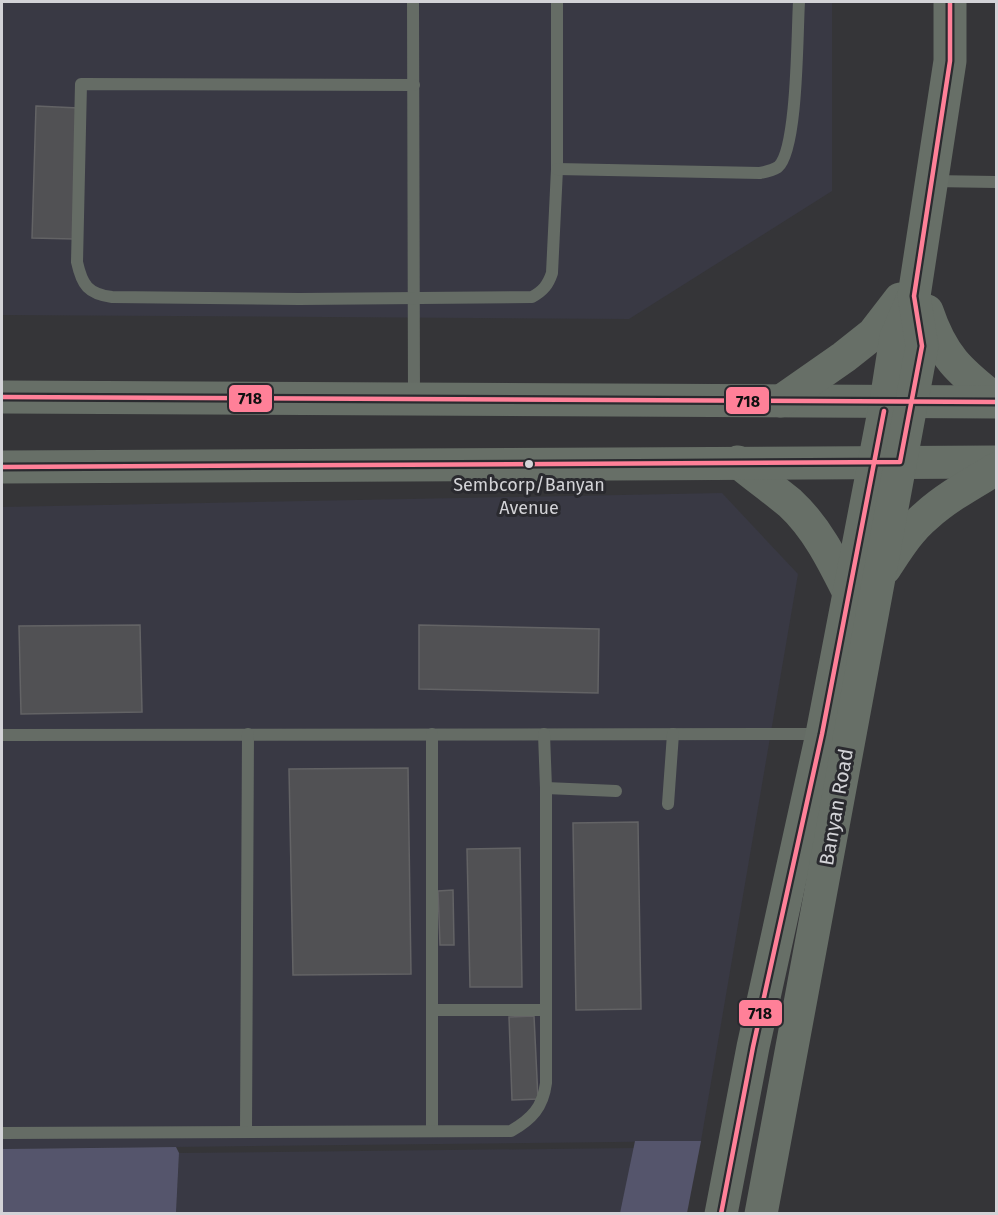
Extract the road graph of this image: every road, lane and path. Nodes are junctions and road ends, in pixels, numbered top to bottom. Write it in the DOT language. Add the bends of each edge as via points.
graph roads {
  1 [pos="413,2"];
  2 [pos="557,2"];
  3 [pos="799,2"];
  4 [pos="950,2"];
  5 [pos="414,85"];
  6 [pos="557,169"];
  7 [pos="931,181"];
  8 [pos="996,182"];
  9 [pos="915,287"];
  10 [pos="414,298"];
  11 [pos="2,397"];
  12 [pos="414,399"];
  13 [pos="781,401"];
  14 [pos="899,401"];
  15 [pos="996,401"];
  16 [pos="738,462"];
  17 [pos="887,462"];
  18 [pos="996,462"];
  19 [pos="2,467"];
  20 [pos="996,469"];
  21 [pos="880,574"];
  22 [pos="849,593"];
  23 [pos="248,734"];
  24 [pos="432,734"];
  25 [pos="544,734"];
  26 [pos="673,734"];
  27 [pos="822,734"];
  28 [pos="2,735"];
  29 [pos="546,788"];
  30 [pos="616,790"];
  31 [pos="668,804"];
  32 [pos="432,1010"];
  33 [pos="546,1010"];
  34 [pos="432,1131"];
  35 [pos="246,1132"];
  36 [pos="2,1133"];
  37 [pos="729,1170"];
  38 [pos="767,1176"];
  39 [pos="721,1214"];
  40 [pos="761,1214"];
  1 -- 5 [label="lane"];
  2 -- 6 [label="lane"];
  3 -- 6 [label="lane" via="794,112 785,156 778,167 760,173"];
  4 -- 7 [label="street" via="950,61"];
  5 -- 10 [label="lane"];
  5 -- 10 [label="lane" via="81,84 77,262 88,289 112,297"];
  6 -- 10 [label="lane" via="552,273 541,292 532,297"];
  7 -- 8 [label="lane"];
  7 -- 9 [label="street"];
  9 -- 13 [label="street" via="873,334"];
  9 -- 14 [label="street, Banyan Road" via="922,346"];
  9 -- 15 [label="street" via="948,357"];
  10 -- 12 [label="lane"];
  11 -- 12 [label="street"];
  12 -- 13 [label="street"];
  13 -- 14 [label="street"];
  14 -- 15 [label="street"];
  14 -- 17 [label="street, Banyan Road"];
  16 -- 17 [label="street"];
  16 -- 19 [label="street"];
  16 -- 22 [label="street" via="791,504 829,554"];
  17 -- 18 [label="street"];
  17 -- 21 [label="street, Banyan Road"];
  17 -- 22 [label="street, Banyan Road"];
  20 -- 21 [label="street" via="926,516"];
  21 -- 38 [label="street, Banyan Road"];
  22 -- 27 [label="street, Banyan Road"];
  23 -- 24 [label="lane"];
  23 -- 28 [label="lane"];
  23 -- 35 [label="lane"];
  24 -- 25 [label="lane"];
  24 -- 32 [label="lane"];
  25 -- 26 [label="lane"];
  25 -- 29 [label="lane"];
  26 -- 27 [label="lane"];
  26 -- 31 [label="lane"];
  27 -- 37 [label="street, Banyan Road"];
  29 -- 30 [label="lane"];
  29 -- 33 [label="lane"];
  32 -- 33 [label="lane"];
  32 -- 34 [label="lane"];
  33 -- 34 [label="lane" via="544,1096 526,1123 511,1131"];
  34 -- 35 [label="lane"];
  35 -- 36 [label="lane"];
  37 -- 38 [label="street" via="741,1183 755,1183"];
  37 -- 39 [label="street, Banyan Road"];
  38 -- 40 [label="street, Banyan Road"];
}
